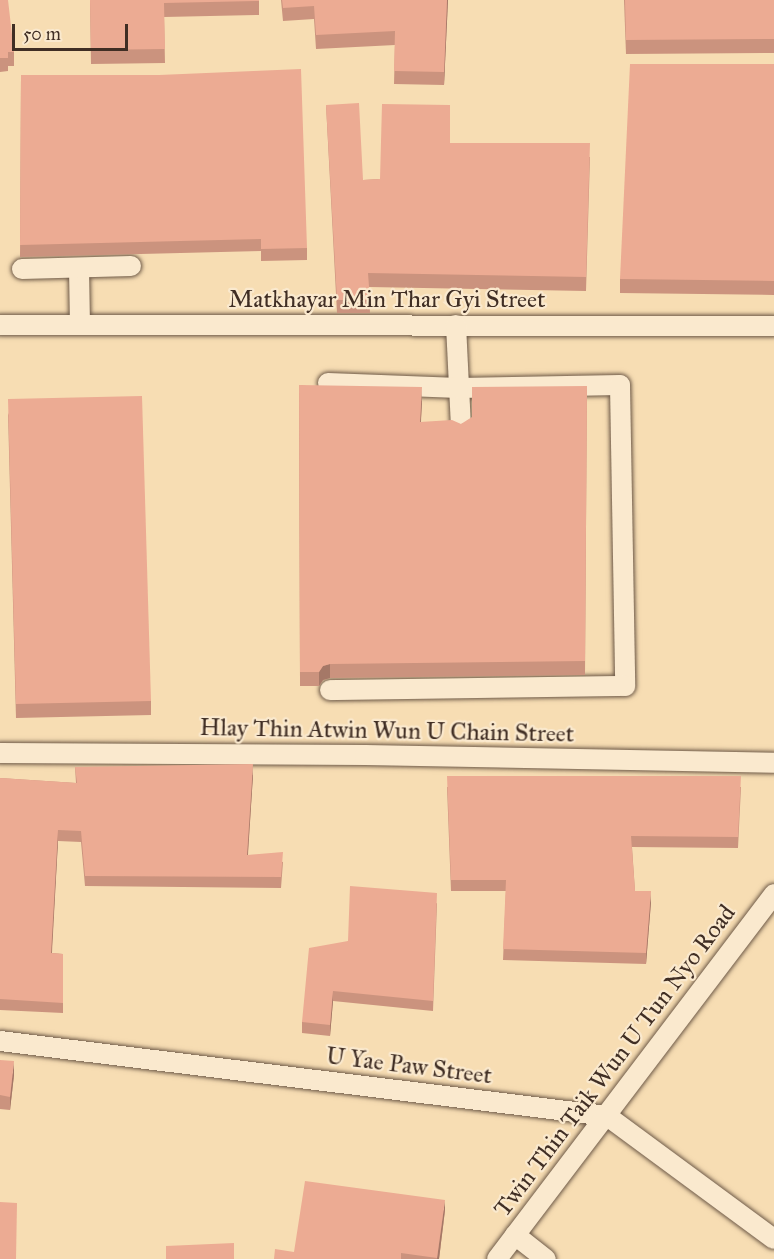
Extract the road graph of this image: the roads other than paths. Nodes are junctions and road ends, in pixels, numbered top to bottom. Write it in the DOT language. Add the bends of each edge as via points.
graph roads {
  1 [pos="131,266"];
  2 [pos="79,268"];
  3 [pos="22,269"];
  4 [pos="0,325"];
  5 [pos="80,325"];
  6 [pos="456,325"];
  7 [pos="774,326"];
  8 [pos="328,383"];
  9 [pos="459,388"];
  10 [pos="462,426"];
  11 [pos="330,690"];
  12 [pos="0,753"];
  13 [pos="774,764"];
  14 [pos="774,894"];
  15 [pos="0,1041"];
  16 [pos="607,1116"];
  17 [pos="515,1235"];
  18 [pos="774,1239"];
  19 [pos="497,1259"];
  20 [pos="546,1259"];
  1 -- 2 [label="street"];
  2 -- 3 [label="street"];
  2 -- 5 [label="street"];
  4 -- 5 [label="street, Matkhayar Min Thar Gyi Street"];
  5 -- 6 [label="street, Matkhayar Min Thar Gyi Street"];
  6 -- 7 [label="street, Matkhayar Min Thar Gyi Street"];
  6 -- 9 [label="street"];
  8 -- 9 [label="street"];
  9 -- 10 [label="street"];
  9 -- 11 [label="street" via="620,385 625,686"];
  12 -- 13 [label="street, Hlay Thin Atwin Wun U Chain Street" via="364,755"];
  14 -- 16 [label="street, Twin Thin Taik Wun U Tun Nyo Road"];
  15 -- 16 [label="street, U Yae Paw Street"];
  16 -- 17 [label="street, Twin Thin Taik Wun U Tun Nyo Road"];
  16 -- 18 [label="street, U Yae Paw Street"];
  17 -- 19 [label="street, Twin Thin Taik Wun U Tun Nyo Road"];
  17 -- 20 [label="street"];
}
